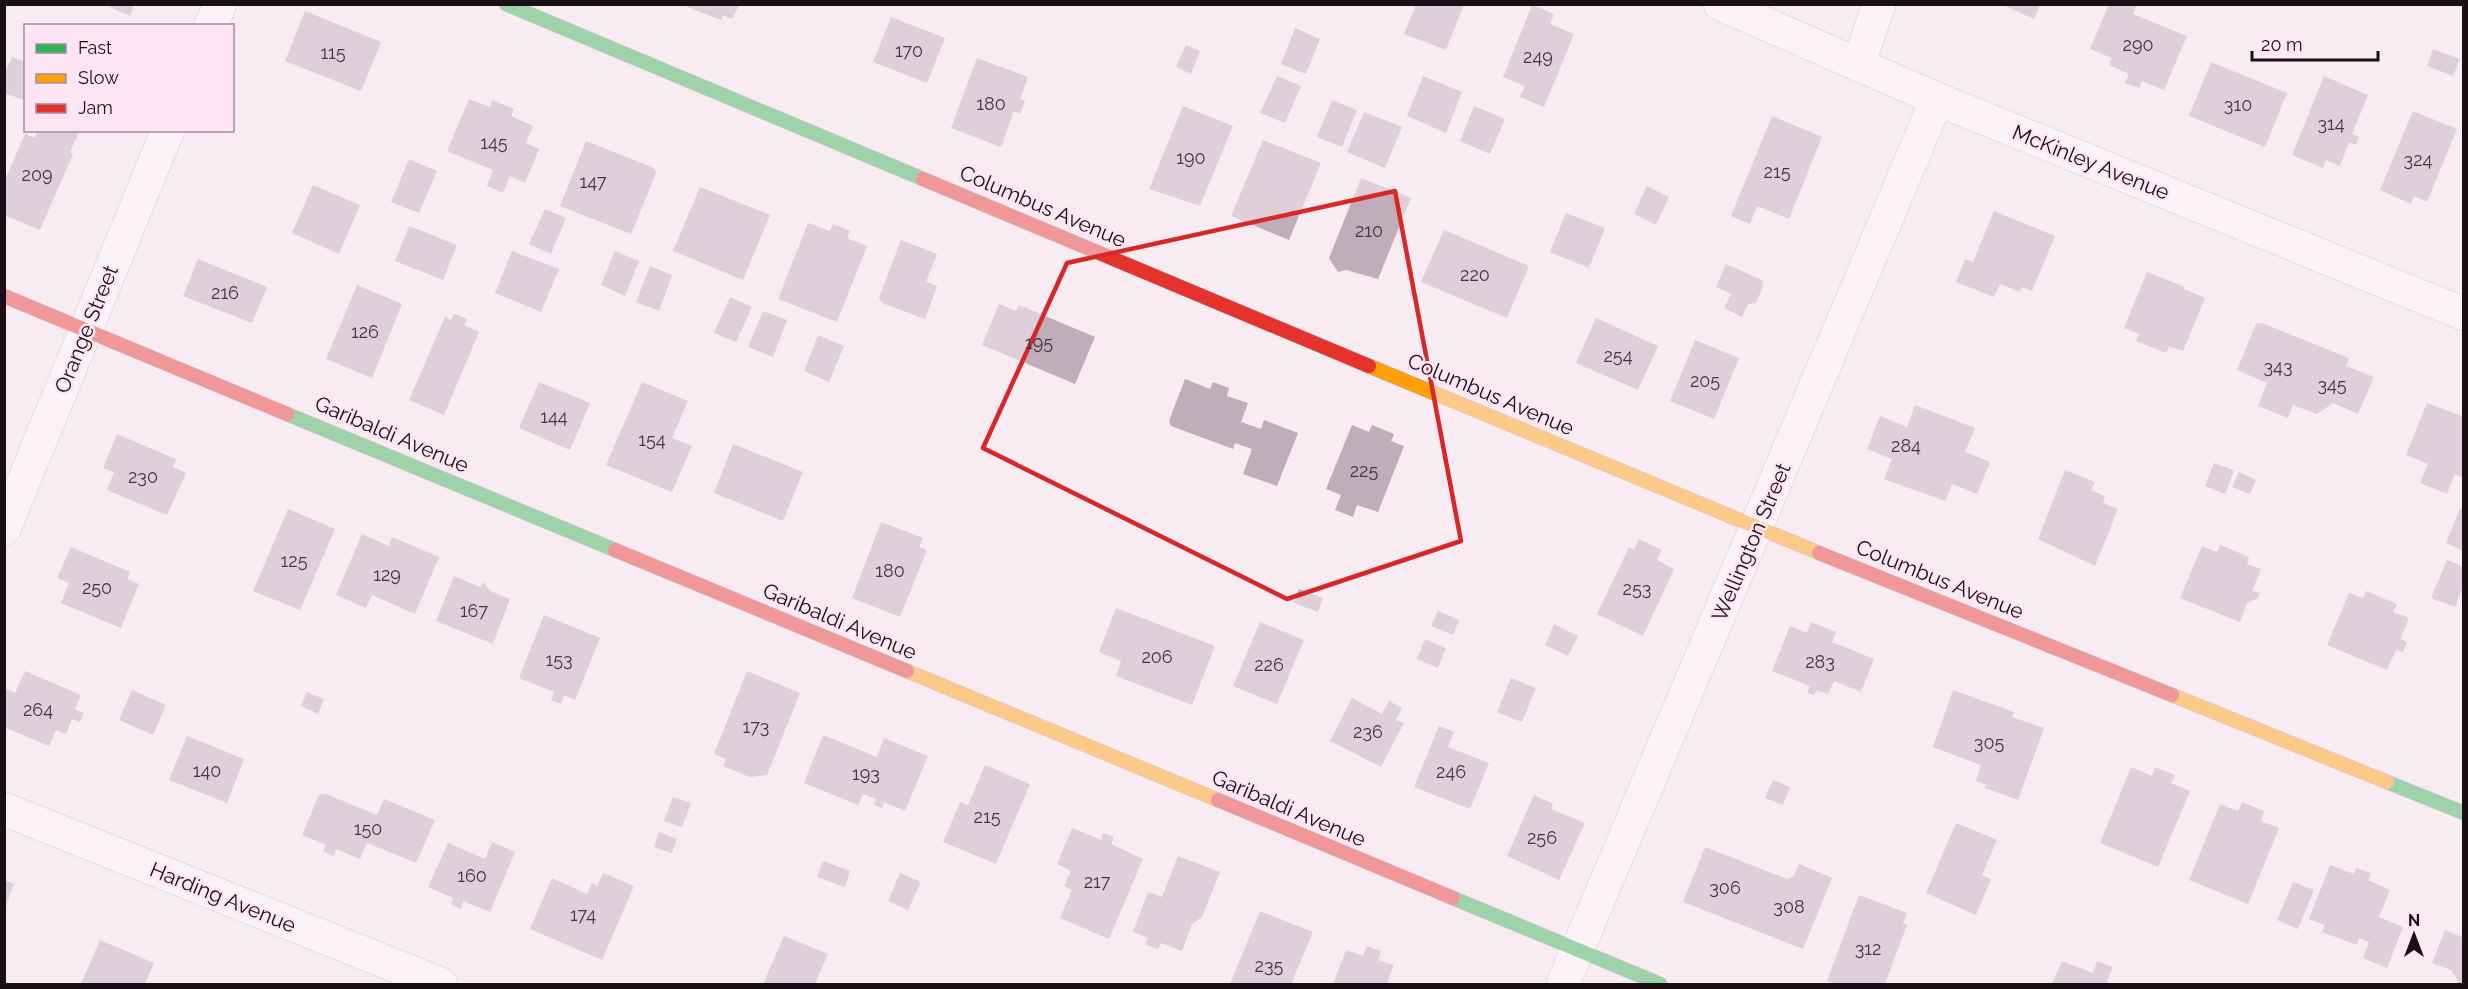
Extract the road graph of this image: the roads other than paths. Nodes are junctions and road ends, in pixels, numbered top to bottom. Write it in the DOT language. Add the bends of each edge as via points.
graph roads {
  1 [pos="220,4"];
  2 [pos="506,4"];
  3 [pos="1720,4"];
  4 [pos="1879,4"];
  5 [pos="212,24"];
  6 [pos="1859,63"];
  7 [pos="1937,99"];
  8 [pos="167,132"];
  9 [pos="4,296"];
  10 [pos="2463,314"];
  11 [pos="86,329"];
  12 [pos="4,528"];
  13 [pos="1757,528"];
  14 [pos="4,809"];
  15 [pos="2463,813"];
  16 [pos="1578,951"];
  17 [pos="441,984"];
  18 [pos="1563,984"];
  19 [pos="1660,984"];
  1 -- 5 [label="street"];
  2 -- 13 [label="street, Columbus Avenue"];
  3 -- 6 [label="street, McKinley Avenue"];
  4 -- 6 [label="street"];
  6 -- 7 [label="street, McKinley Avenue"];
  7 -- 10 [label="street, McKinley Avenue"];
  7 -- 13 [label="street, Wellington Street"];
  8 -- 11 [label="street, Orange Street"];
  9 -- 11 [label="street, Garibaldi Avenue"];
  11 -- 12 [label="street, Orange Street"];
  11 -- 16 [label="street, Garibaldi Avenue"];
  13 -- 15 [label="street, Columbus Avenue"];
  13 -- 16 [label="street, Wellington Street"];
  14 -- 17 [label="street, Harding Avenue"];
  16 -- 18 [label="street, Wellington Street"];
  16 -- 19 [label="street, Garibaldi Avenue"];
}
